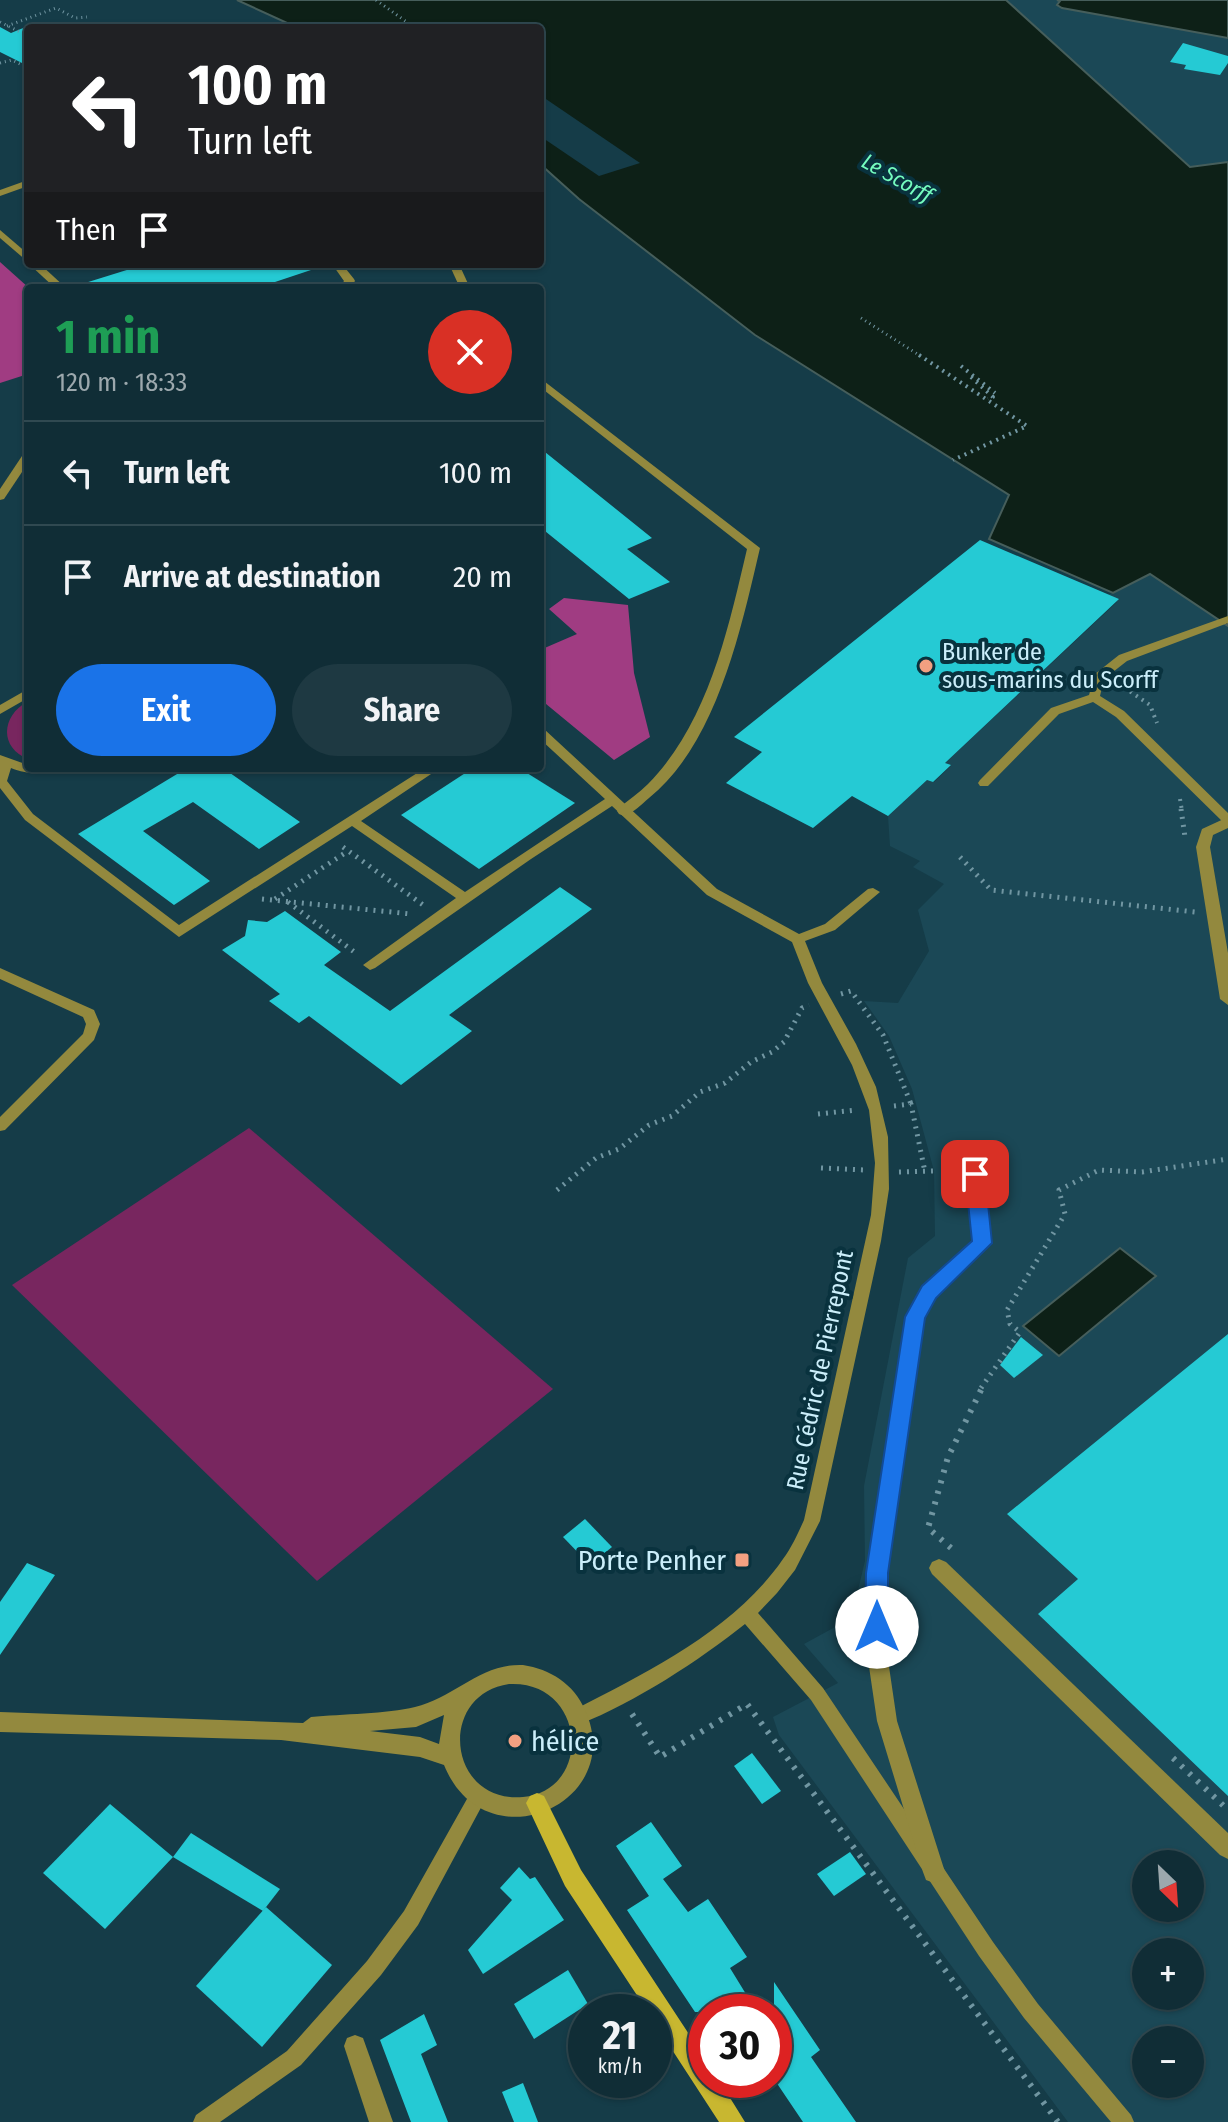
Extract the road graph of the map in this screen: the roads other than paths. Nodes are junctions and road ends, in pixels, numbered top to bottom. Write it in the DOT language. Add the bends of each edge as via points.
graph roads {
  1 [pos="24,184"];
  2 [pos="0,193"];
  3 [pos="0,233"];
  4 [pos="24,255"];
  5 [pos="38,268"];
  6 [pos="340,268"];
  7 [pos="56,284"];
  8 [pos="347,284"];
  9 [pos="544,384"];
  10 [pos="24,461"];
  11 [pos="0,497"];
  12 [pos="1228,619"];
  13 [pos="24,695"];
  14 [pos="1094,697"];
  15 [pos="0,710"];
  16 [pos="544,736"];
  17 [pos="3,761"];
  18 [pos="24,769"];
  19 [pos="428,772"];
  20 [pos="984,783"];
  21 [pos="613,800"];
  22 [pos="624,811"];
  23 [pos="353,821"];
  24 [pos="1228,821"];
  25 [pos="873,892"];
  26 [pos="465,898"];
  27 [pos="798,939"];
  28 [pos="370,965"];
  29 [pos="0,973"];
  30 [pos="1228,999"];
  31 [pos="0,1126"];
  32 [pos="975,1174"];
  33 [pos="939,1568"];
  34 [pos="746,1612"];
  35 [pos="467,1696"];
  36 [pos="580,1716"];
  37 [pos="0,1722"];
  38 [pos="281,1730"];
  39 [pos="448,1757"];
  40 [pos="478,1796"];
  41 [pos="537,1803"];
  42 [pos="1228,1848"];
  43 [pos="934,1872"];
  44 [pos="355,2046"];
  45 [pos="203,2122"];
  46 [pos="381,2122"];
  47 [pos="733,2122"];
  48 [pos="1124,2122"];
  1 -- 2 [label="street"];
  3 -- 4 [label="lane"];
  5 -- 7 [label="lane"];
  6 -- 8 [label="street"];
  9 -- 22 [label="street" via="754,548 734,633 706,702 671,770"];
  10 -- 11 [label="lane"];
  12 -- 14 [label="lane" via="1123,658 1099,677"];
  13 -- 15 [label="lane"];
  14 -- 20 [label="lane" via="1055,711"];
  14 -- 24 [label="lane" via="1120,714"];
  16 -- 21 [label="lane"];
  17 -- 18 [label="lane"];
  17 -- 23 [label="lane" via="1,781 29,817 179,932"];
  19 -- 23 [label="lane"];
  21 -- 22 [label="lane"];
  21 -- 26 [label="lane"];
  22 -- 27 [label="lane" via="712,892"];
  23 -- 26 [label="lane"];
  24 -- 30 [label="street" via="1207,832 1203,847"];
  25 -- 27 [label="lane" via="830,927"];
  26 -- 28 [label="lane"];
  27 -- 34 [label="lane, Rue Cédric de Pierrepont" via="806,969 864,1073 879,1123 885,1171 812,1521 789,1566"];
  29 -- 31 [label="lane" via="89,1014 93,1024 89,1036"];
  32 -- 43 [label="street" via="982,1243 929,1292 915,1317 877,1573 877,1653 887,1721"];
  33 -- 42 [label="street"];
  34 -- 36 [label="lane, Rue Cédric de Pierrepont" via="668,1668"];
  34 -- 43 [label="lane" via="817,1694"];
  35 -- 36 [label="street" via="508,1676 530,1676 569,1697"];
  35 -- 38 [label="street" via="416,1717"];
  35 -- 39 [label="street" via="447,1735"];
  36 -- 41 [label="street" via="585,1736 582,1757 557,1792"];
  37 -- 38 [label="street"];
  38 -- 39 [label="street" via="420,1747"];
  39 -- 40 [label="street" via="456,1777"];
  40 -- 41 [label="street" via="514,1807"];
  40 -- 45 [label="lane" via="411,1918 374,1968 294,2058"];
  41 -- 47 [label="street" via="573,1878"];
  43 -- 48 [label="lane" via="1031,2011"];
  44 -- 46 [label="street"];
}
